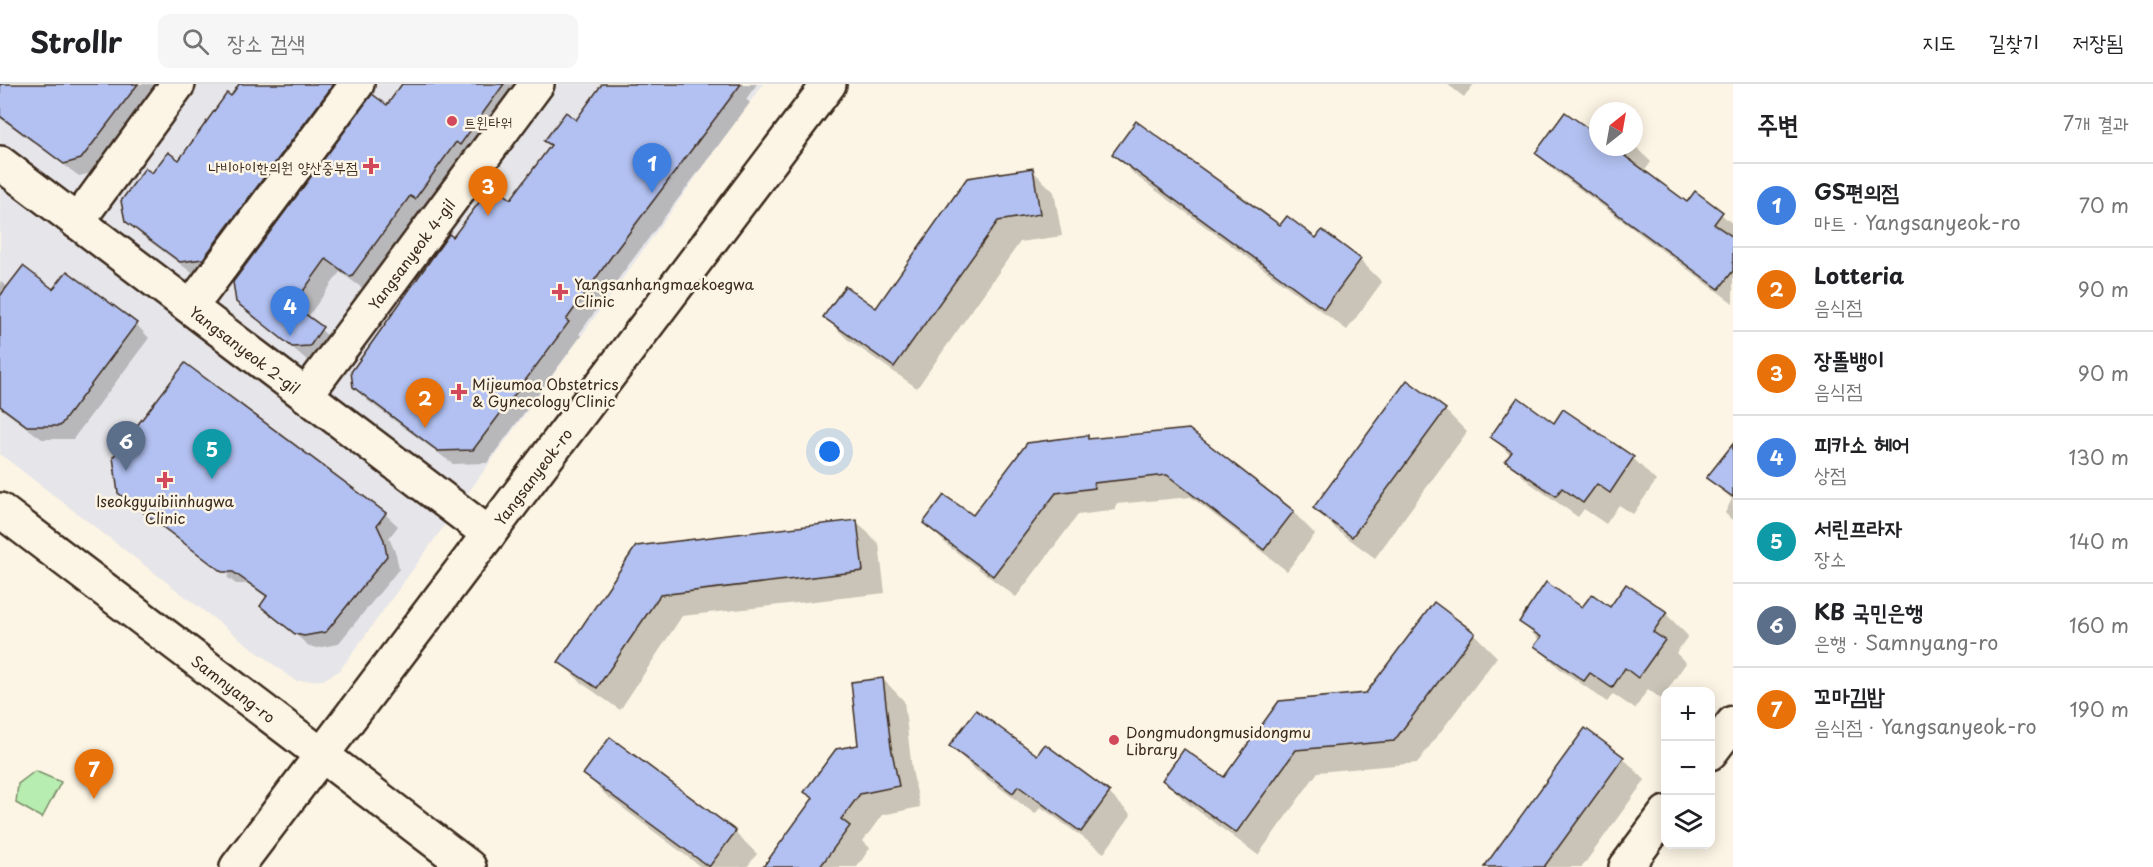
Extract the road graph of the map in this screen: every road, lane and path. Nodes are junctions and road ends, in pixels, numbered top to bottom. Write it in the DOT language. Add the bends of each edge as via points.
graph roads {
  1 [pos="178,84"];
  2 [pos="357,84"];
  3 [pos="537,84"];
  4 [pos="829,84"];
  5 [pos="0,163"];
  6 [pos="77,222"];
  7 [pos="202,292"];
  8 [pos="306,395"];
  9 [pos="0,510"];
  10 [pos="489,534"];
  11 [pos="1733,723"];
  12 [pos="1715,746"];
  13 [pos="322,755"];
  14 [pos="1661,819"];
  15 [pos="237,867"];
  16 [pos="469,867"];
  17 [pos="1626,867"];
  1 -- 6 [label="street"];
  2 -- 7 [label="street"];
  3 -- 8 [label="street, Yangsanyeok 4-gil"];
  4 -- 10 [label="street, Yangsanyeok-ro"];
  5 -- 6 [label="street, Yangsanyeok 2-gil"];
  6 -- 8 [label="street, Yangsanyeok 2-gil"];
  8 -- 10 [label="street, Yangsanyeok 2-gil"];
  9 -- 13 [label="street, Samnyang-ro"];
  10 -- 13 [label="street, Yangsanyeok-ro"];
  11 -- 12 [label="street"];
  13 -- 15 [label="street, Yangsanyeok-ro"];
  13 -- 16 [label="street, Samnyang-ro"];
  14 -- 17 [label="street"];
}
